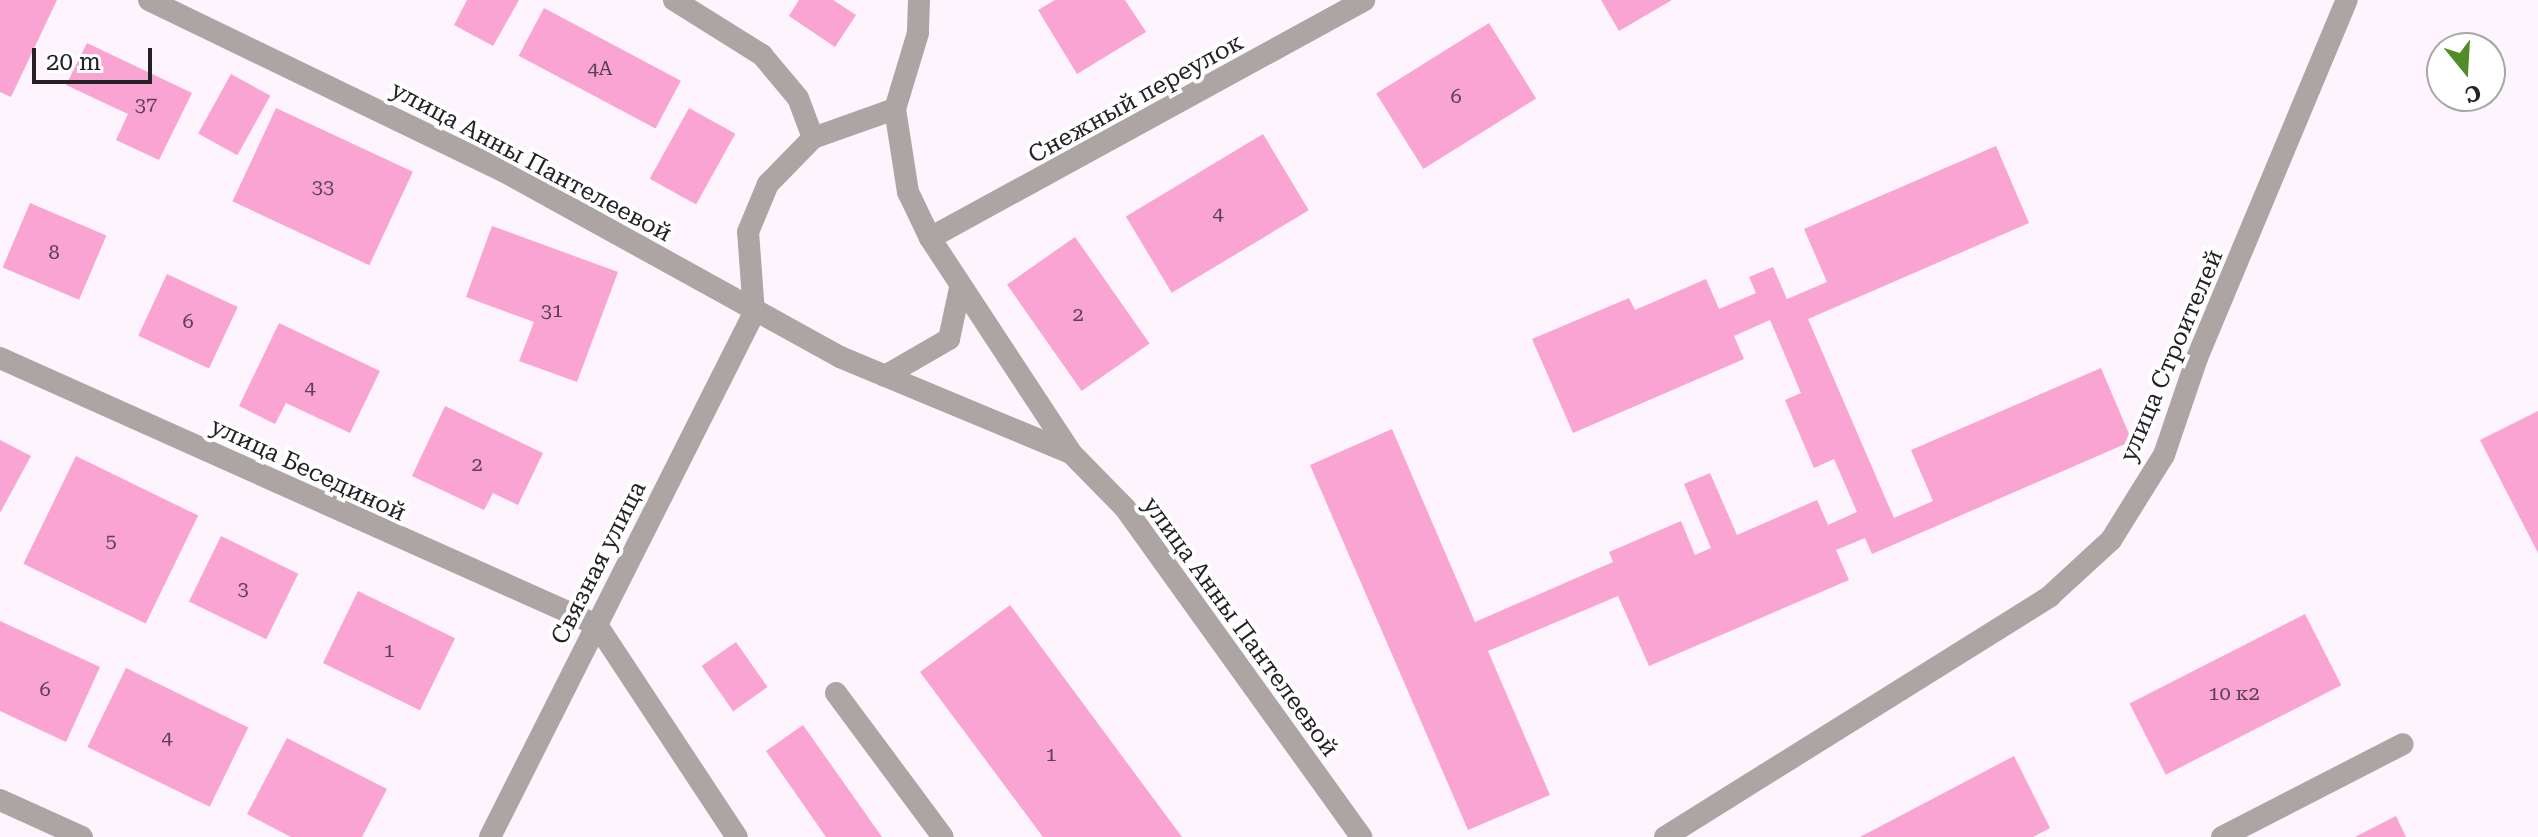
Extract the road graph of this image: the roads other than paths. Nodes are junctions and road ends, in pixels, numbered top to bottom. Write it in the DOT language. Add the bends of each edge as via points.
graph roads {
  1 [pos="149,0"];
  2 [pos="674,0"];
  3 [pos="919,0"];
  4 [pos="1364,0"];
  5 [pos="2347,0"];
  6 [pos="895,109"];
  7 [pos="813,138"];
  8 [pos="930,238"];
  9 [pos="960,288"];
  10 [pos="754,313"];
  11 [pos="0,358"];
  12 [pos="885,376"];
  13 [pos="1071,453"];
  14 [pos="597,625"];
  15 [pos="836,693"];
  16 [pos="2403,744"];
  17 [pos="0,800"];
  18 [pos="82,837"];
  19 [pos="491,837"];
  20 [pos="737,837"];
  21 [pos="943,837"];
  22 [pos="1361,837"];
  23 [pos="1665,837"];
  24 [pos="2222,837"];
  1 -- 10 [label="street, улица Анны Пантелеевой" via="505,172"];
  2 -- 7 [label="street" via="762,55 798,98"];
  3 -- 6 [label="street" via="918,33"];
  4 -- 8 [label="street, Снежный переулок"];
  5 -- 23 [label="street, улица Строителей" via="2197,358 2164,455 2111,540 2050,596"];
  6 -- 7 [label="street"];
  6 -- 8 [label="street, улица Анны Пантелеевой" via="908,192"];
  7 -- 10 [label="street" via="768,184 748,232"];
  8 -- 9 [label="street, улица Анны Пантелеевой"];
  9 -- 12 [label="street" via="949,339"];
  9 -- 13 [label="street, улица Анны Пантелеевой"];
  10 -- 12 [label="street, улица Анны Пантелеевой"];
  10 -- 14 [label="street, Связная улица"];
  11 -- 14 [label="street, улица Бесединой"];
  12 -- 13 [label="street, улица Анны Пантелеевой"];
  13 -- 22 [label="street, улица Анны Пантелеевой" via="1125,508"];
  14 -- 19 [label="street, Связная улица"];
  14 -- 20 [label="street"];
  15 -- 21 [label="street"];
  16 -- 24 [label="street"];
  17 -- 18 [label="street"];
}
